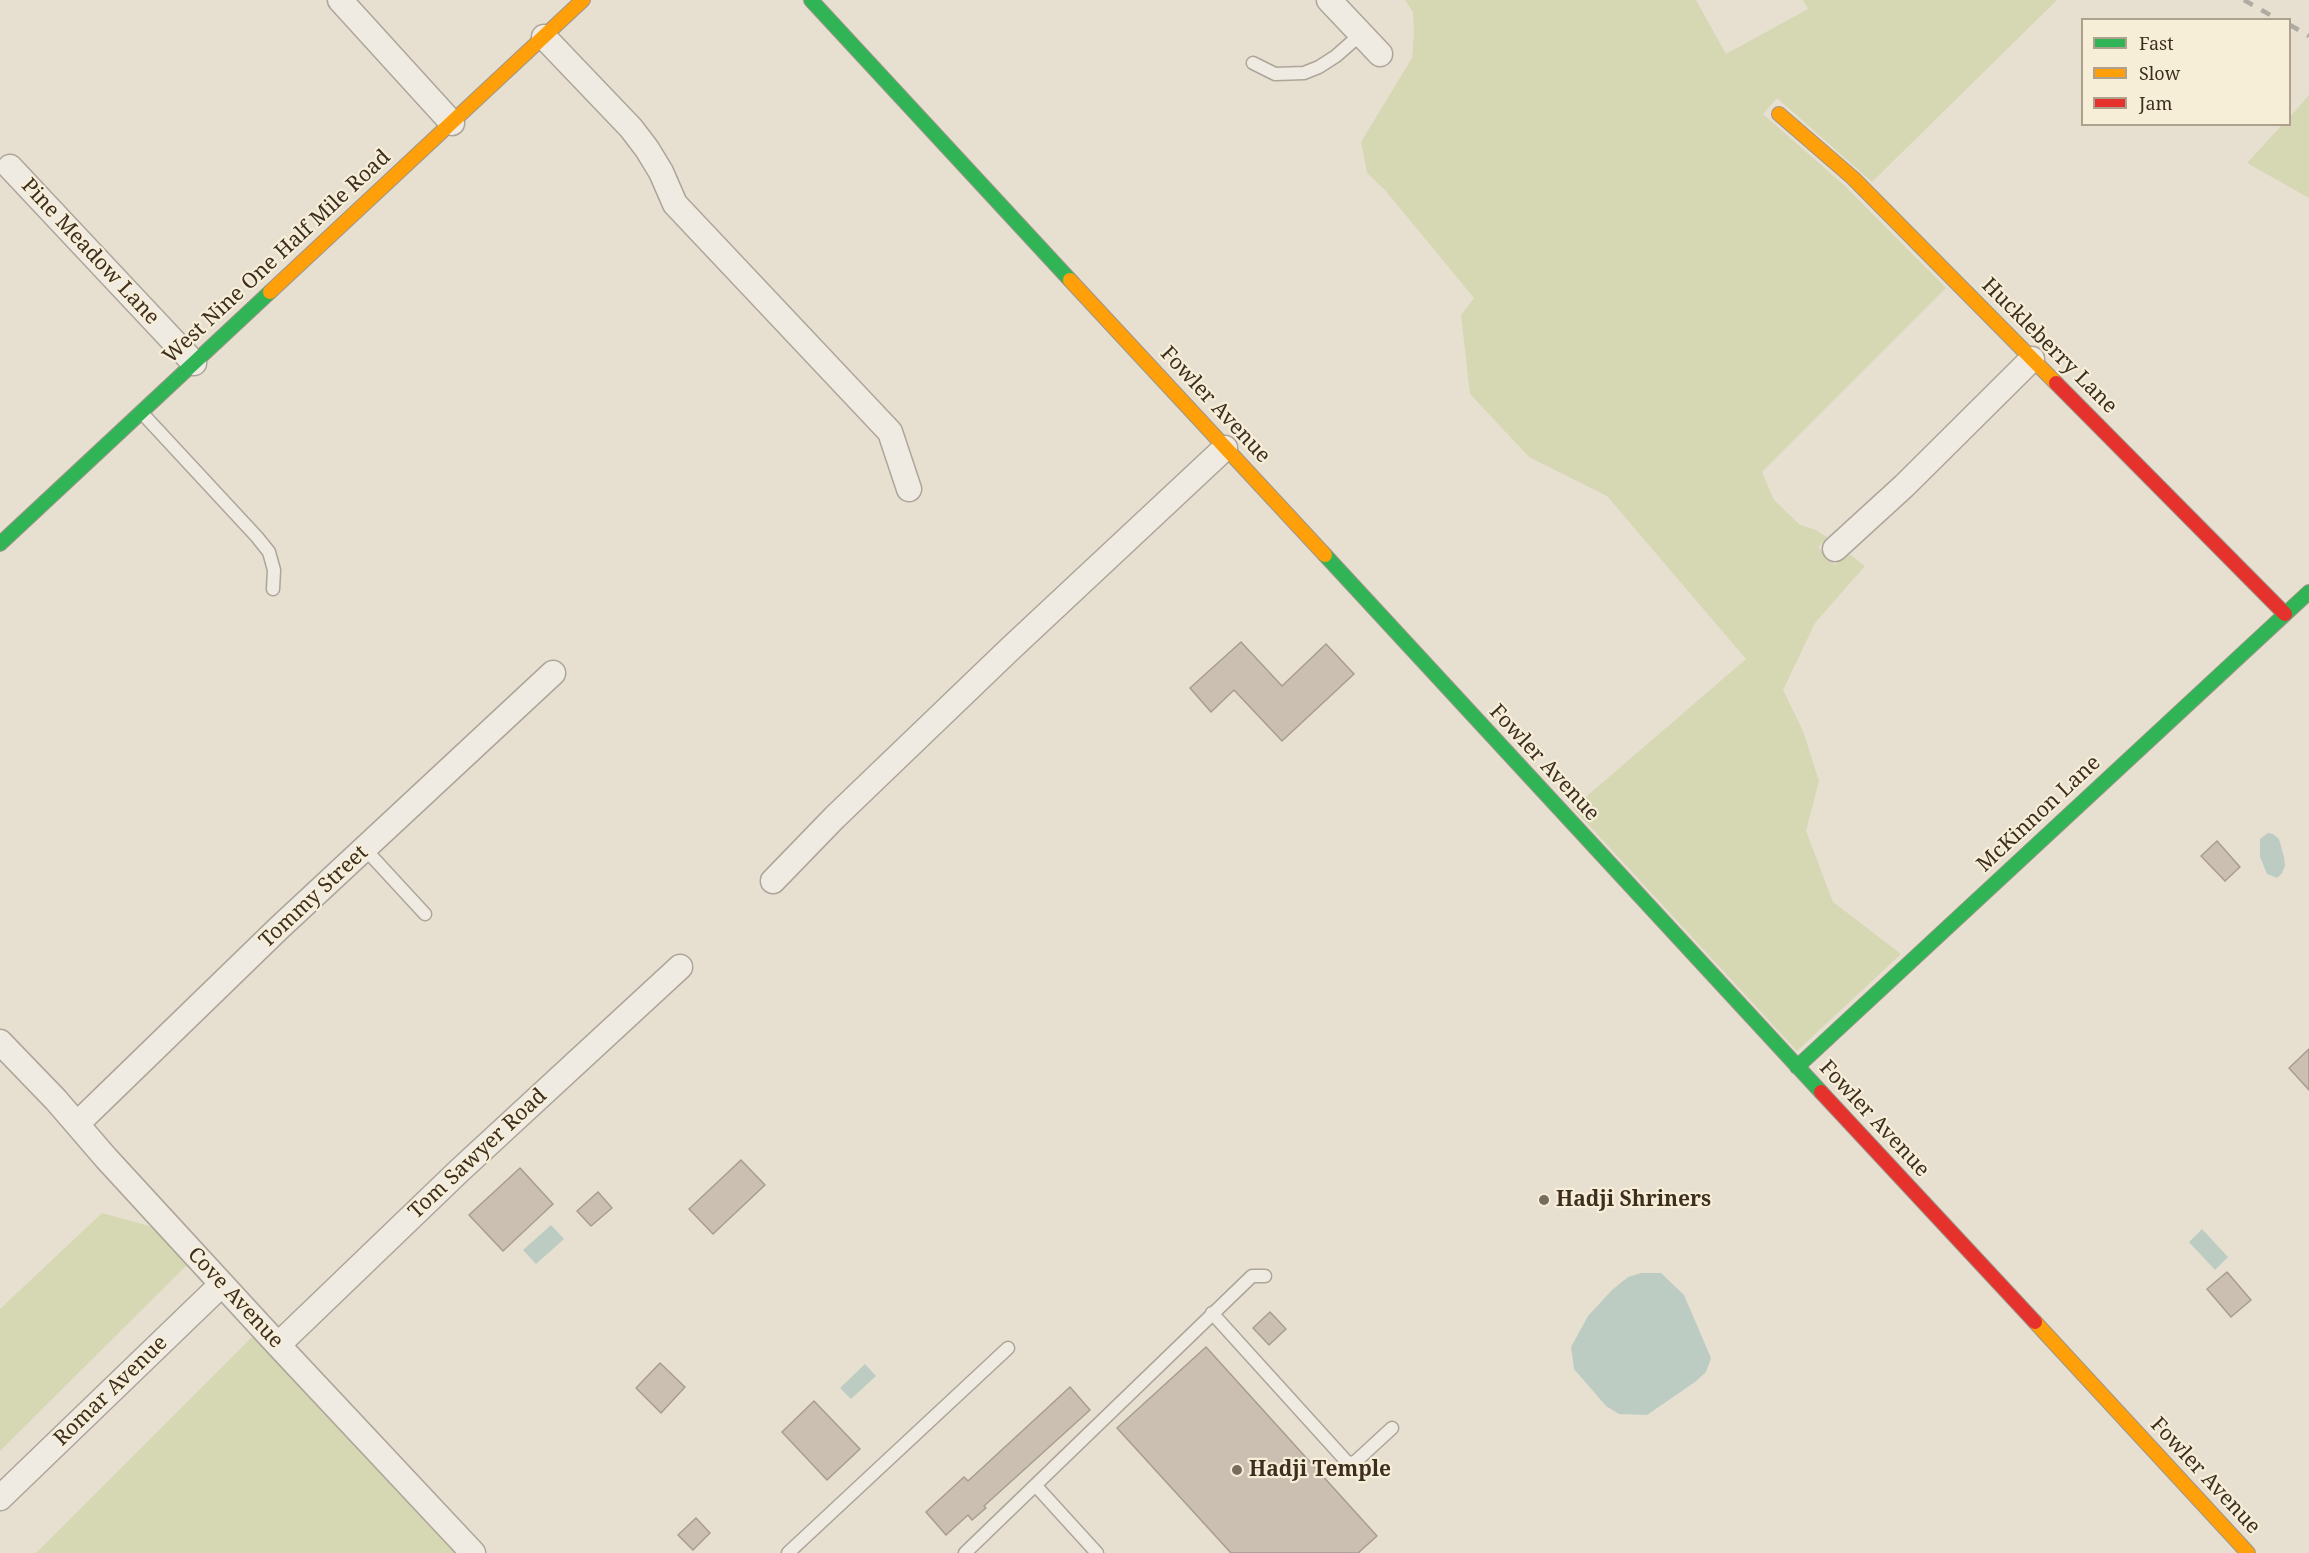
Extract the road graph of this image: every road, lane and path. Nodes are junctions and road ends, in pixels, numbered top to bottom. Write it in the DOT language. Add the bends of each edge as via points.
graph roads {
  1 [pos="340,0"];
  2 [pos="583,0"];
  3 [pos="811,0"];
  4 [pos="1329,0"];
  5 [pos="1361,34"];
  6 [pos="544,37"];
  7 [pos="1380,54"];
  8 [pos="1253,63"];
  9 [pos="1779,114"];
  10 [pos="452,123"];
  11 [pos="10,167"];
  12 [pos="2032,359"];
  13 [pos="194,363"];
  14 [pos="141,413"];
  15 [pos="1225,448"];
  16 [pos="909,489"];
  17 [pos="0,544"];
  18 [pos="1835,549"];
  19 [pos="273,589"];
  20 [pos="2309,592"];
  21 [pos="2285,614"];
  22 [pos="554,673"];
  23 [pos="365,849"];
  24 [pos="772,881"];
  25 [pos="425,914"];
  26 [pos="680,967"];
  27 [pos="0,1042"];
  28 [pos="1797,1067"];
  29 [pos="77,1124"];
  30 [pos="1265,1276"];
  31 [pos="222,1284"];
  32 [pos="1212,1313"];
  33 [pos="278,1345"];
  34 [pos="1008,1348"];
  35 [pos="1392,1428"];
  36 [pos="1036,1486"];
  37 [pos="0,1498"];
  38 [pos="473,1553"];
  39 [pos="788,1553"];
  40 [pos="965,1553"];
  41 [pos="1097,1553"];
  42 [pos="2248,1553"];
  1 -- 10 [label="street"];
  2 -- 6 [label="street, West Nine One Half Mile Road"];
  3 -- 15 [label="street, Fowler Avenue"];
  4 -- 5 [label="street"];
  5 -- 7 [label="street"];
  5 -- 8 [label="lane" via="1336,56 1304,73 1275,74"];
  6 -- 10 [label="street, West Nine One Half Mile Road"];
  6 -- 16 [label="street" via="636,135 661,172 675,204 890,432"];
  9 -- 12 [label="street, Huckleberry Lane" via="1853,178"];
  10 -- 13 [label="street, West Nine One Half Mile Road"];
  11 -- 13 [label="street, Pine Meadow Lane"];
  12 -- 18 [label="street"];
  12 -- 21 [label="street, Huckleberry Lane"];
  13 -- 14 [label="street, West Nine One Half Mile Road"];
  14 -- 17 [label="street, West Nine One Half Mile Road"];
  14 -- 19 [label="lane" via="269,552 274,570"];
  15 -- 24 [label="street" via="1002,657"];
  15 -- 28 [label="street, Fowler Avenue"];
  20 -- 21 [label="street, McKinnon Lane"];
  21 -- 28 [label="street, McKinnon Lane"];
  22 -- 23 [label="street, Tommy Street"];
  23 -- 25 [label="lane"];
  23 -- 29 [label="street, Tommy Street"];
  26 -- 33 [label="street, Tom Sawyer Road"];
  27 -- 29 [label="street, Cove Avenue"];
  28 -- 42 [label="street, Fowler Avenue"];
  29 -- 31 [label="street, Cove Avenue"];
  30 -- 32 [label="lane" via="1252,1276"];
  31 -- 33 [label="street, Cove Avenue"];
  31 -- 37 [label="street, Romar Avenue"];
  32 -- 35 [label="lane" via="1347,1462 1354,1463"];
  32 -- 36 [label="lane"];
  33 -- 38 [label="street, Cove Avenue"];
  34 -- 39 [label="lane"];
  36 -- 40 [label="lane"];
  36 -- 41 [label="lane"];
}
